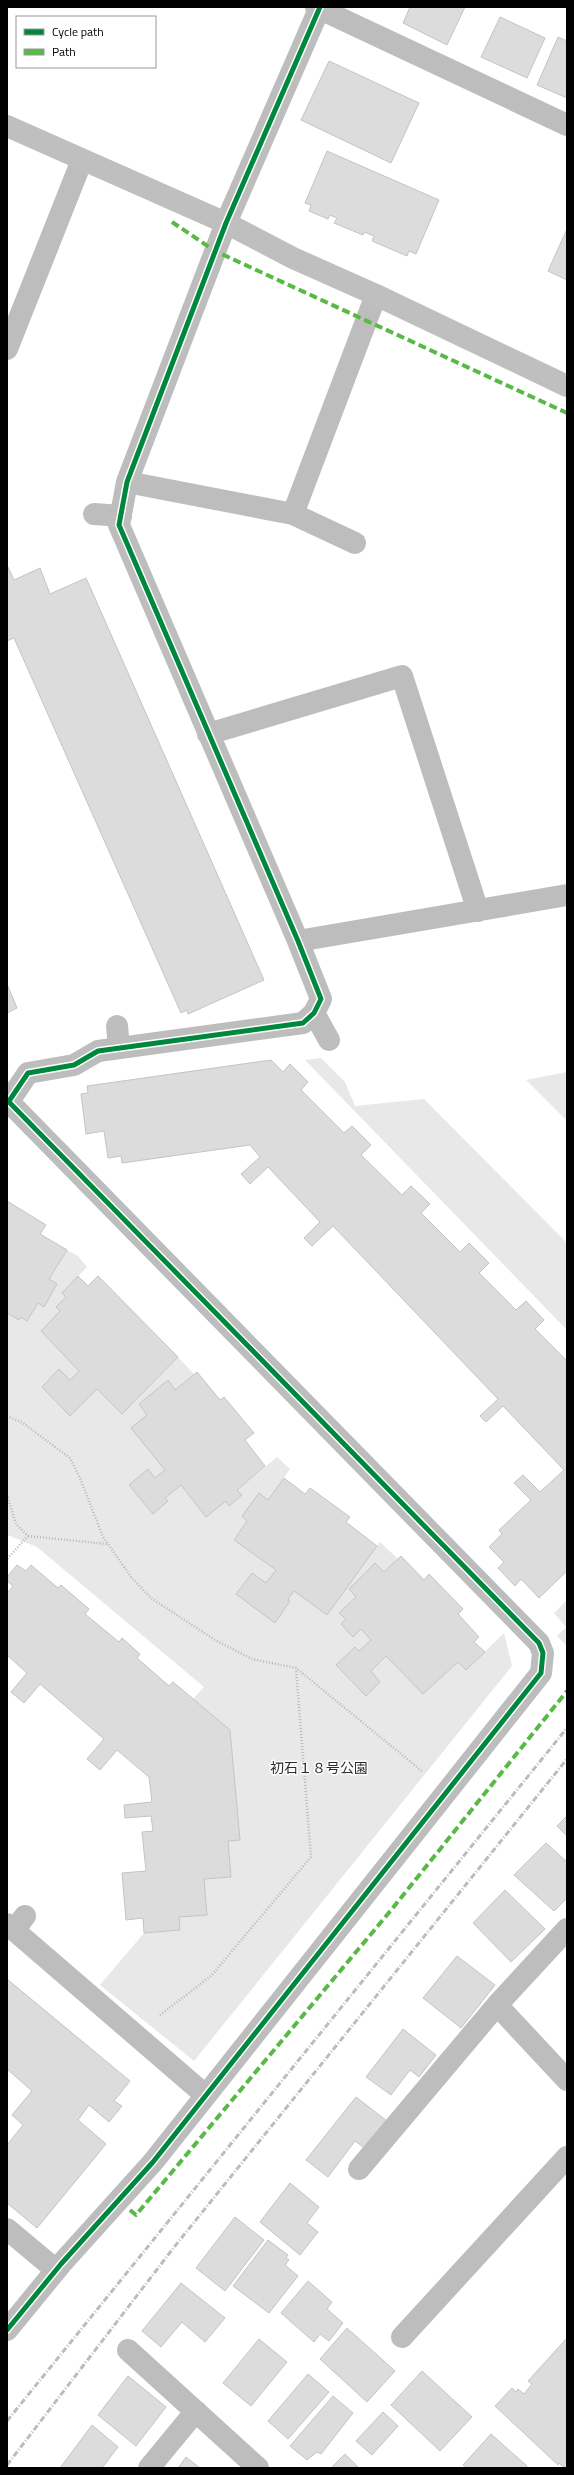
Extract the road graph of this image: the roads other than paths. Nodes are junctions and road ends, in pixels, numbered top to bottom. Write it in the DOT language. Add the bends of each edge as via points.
graph roads {
  1 [pos="318,8"];
  2 [pos="567,125"];
  3 [pos="7,126"];
  4 [pos="82,160"];
  5 [pos="226,223"];
  6 [pos="376,294"];
  7 [pos="7,349"];
  8 [pos="567,386"];
  9 [pos="127,482"];
  10 [pos="94,514"];
  11 [pos="293,514"];
  12 [pos="121,516"];
  13 [pos="355,543"];
  14 [pos="208,734"];
  15 [pos="567,895"];
  16 [pos="478,911"];
  17 [pos="298,941"];
  18 [pos="314,1013"];
  19 [pos="117,1026"];
  20 [pos="329,1040"];
  21 [pos="119,1048"];
  22 [pos="8,1100"];
  23 [pos="16,1923"];
  24 [pos="567,1929"];
  25 [pos="497,2006"];
  26 [pos="567,2080"];
  27 [pos="204,2094"];
  28 [pos="567,2157"];
  29 [pos="359,2169"];
  30 [pos="7,2229"];
  31 [pos="56,2270"];
  32 [pos="7,2330"];
  33 [pos="402,2337"];
  34 [pos="128,2350"];
  35 [pos="196,2411"];
  36 [pos="149,2468"];
  37 [pos="258,2468"];
  1 -- 2 [label="street"];
  1 -- 5 [label="street"];
  3 -- 4 [label="street"];
  4 -- 5 [label="street"];
  4 -- 7 [label="street"];
  5 -- 6 [label="street" via="293,258"];
  5 -- 9 [label="street"];
  6 -- 8 [label="street"];
  6 -- 11 [label="street"];
  9 -- 11 [label="street"];
  9 -- 12 [label="street"];
  10 -- 12 [label="street"];
  11 -- 13 [label="street"];
  12 -- 14 [label="street" via="118,525"];
  14 -- 16 [label="street" via="402,676"];
  14 -- 17 [label="street"];
  15 -- 16 [label="street"];
  16 -- 17 [label="street"];
  17 -- 18 [label="street" via="321,999"];
  18 -- 20 [label="street"];
  18 -- 21 [label="street" via="303,1023"];
  19 -- 21 [label="street"];
  21 -- 22 [label="street" via="98,1051 74,1064 28,1073"];
  22 -- 27 [label="street" via="539,1643 543,1653 541,1673"];
  23 -- 27 [label="street"];
  24 -- 25 [label="street"];
  25 -- 26 [label="street"];
  25 -- 29 [label="street"];
  27 -- 31 [label="street" via="153,2162"];
  28 -- 33 [label="street"];
  30 -- 31 [label="street"];
  31 -- 32 [label="street"];
  34 -- 35 [label="street"];
  35 -- 36 [label="street"];
  35 -- 37 [label="street"];
}
